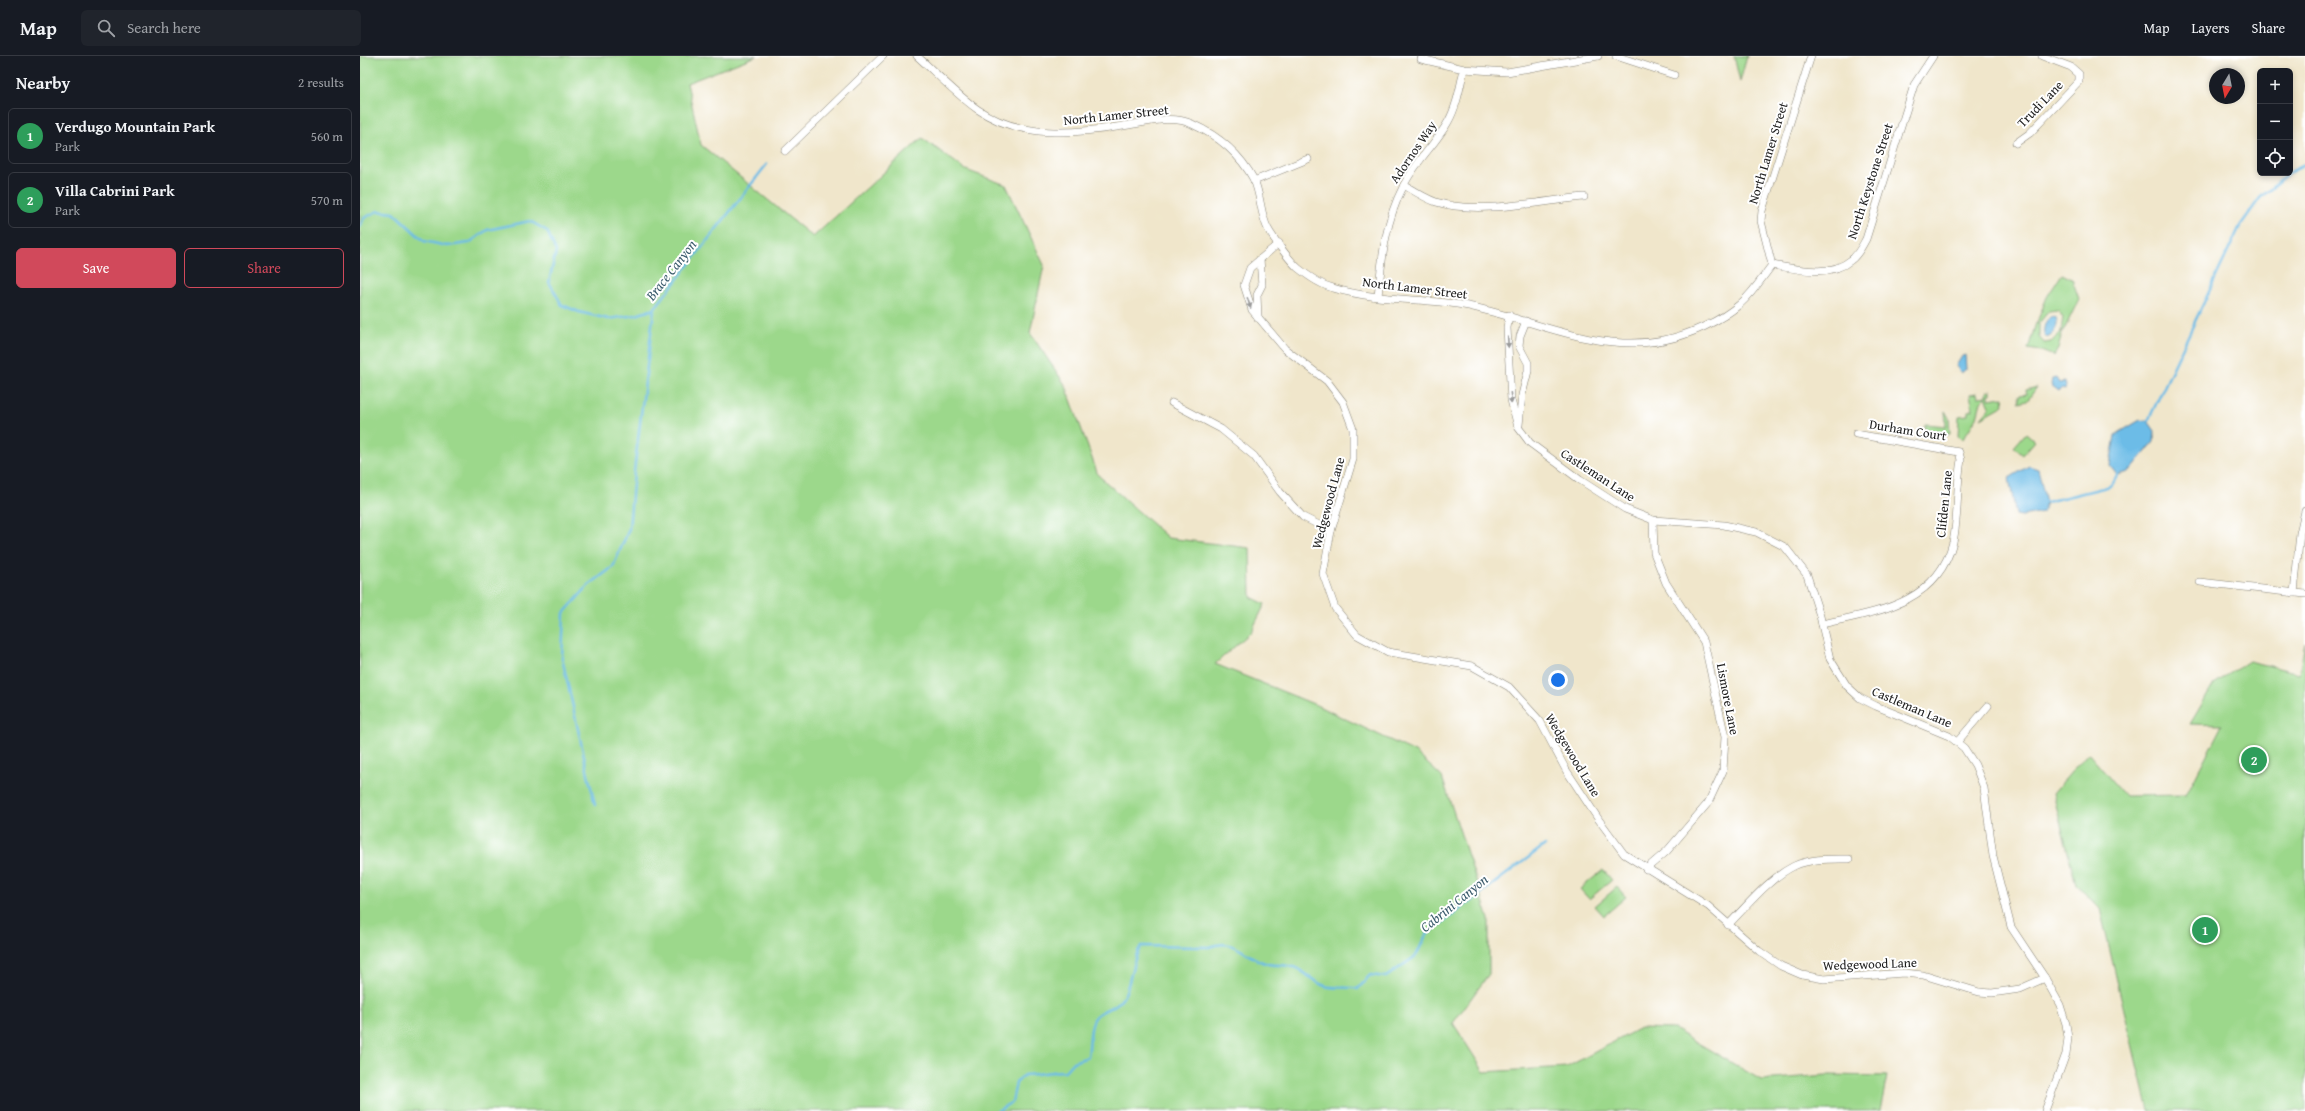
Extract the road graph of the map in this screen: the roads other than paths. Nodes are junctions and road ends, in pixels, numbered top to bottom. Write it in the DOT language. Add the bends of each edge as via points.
graph roads {
  1 [pos="883,56"];
  2 [pos="917,56"];
  3 [pos="1598,56"];
  4 [pos="1616,56"];
  5 [pos="1811,56"];
  6 [pos="1933,56"];
  7 [pos="2042,56"];
  8 [pos="1421,59"];
  9 [pos="1464,70"];
  10 [pos="1674,75"];
  11 [pos="2016,143"];
  12 [pos="784,151"];
  13 [pos="1308,159"];
  14 [pos="1254,181"];
  15 [pos="1404,185"];
  16 [pos="1584,197"];
  17 [pos="1279,243"];
  18 [pos="1260,260"];
  19 [pos="1772,265"];
  20 [pos="1378,296"];
  21 [pos="1509,316"];
  22 [pos="1258,318"];
  23 [pos="1526,321"];
  24 [pos="1172,403"];
  25 [pos="1518,427"];
  26 [pos="1856,434"];
  27 [pos="1956,451"];
  28 [pos="2305,511"];
  29 [pos="1653,520"];
  30 [pos="1331,531"];
  31 [pos="2200,582"];
  32 [pos="2294,593"];
  33 [pos="2305,594"];
  34 [pos="1822,624"];
  35 [pos="1988,706"];
  36 [pos="1958,741"];
  37 [pos="1849,859"];
  38 [pos="1646,869"];
  39 [pos="1728,925"];
  40 [pos="2045,978"];
  41 [pos="2045,1111"];
  1 -- 12 [label="street"];
  2 -- 14 [label="street, North Lamer Street" via="978,110 1008,124 1062,133 1087,132 1162,120 1189,122 1218,137 1236,155"];
  3 -- 9 [label="street" via="1507,72"];
  4 -- 10 [label="street"];
  5 -- 19 [label="street, North Lamer Street" via="1762,211 1761,221"];
  6 -- 19 [label="street, North Keystone Street" via="1918,75 1914,85 1866,239 1859,251 1851,260 1833,269 1818,271"];
  7 -- 11 [label="street, Trudi Lane" via="2071,67 2079,74 2079,81 2030,133"];
  8 -- 9 [label="street"];
  9 -- 15 [label="street, Adornos Way" via="1458,98 1449,121"];
  13 -- 14 [label="street"];
  14 -- 17 [label="street, North Lamer Street" via="1268,228"];
  15 -- 16 [label="street" via="1435,202 1459,207"];
  15 -- 20 [label="street, Adornos Way" via="1391,213 1384,241"];
  17 -- 18 [label="street, Wedgewood Lane"];
  17 -- 20 [label="street, North Lamer Street" via="1290,259 1311,277 1332,288"];
  18 -- 22 [label="street" via="1262,285 1257,295"];
  18 -- 22 [label="street, Wedgewood Lane, one-way" via="1250,268 1244,285 1252,310"];
  19 -- 23 [label="street, North Lamer Street" via="1749,294 1730,311 1687,334 1666,340 1647,343 1596,340"];
  20 -- 21 [label="street, North Lamer Street" via="1462,305"];
  21 -- 23 [label="street, North Lamer Street"];
  21 -- 25 [label="street, Castleman Lane, one-way" via="1507,328 1511,400"];
  22 -- 30 [label="street, Wedgewood Lane" via="1285,349 1327,381 1343,402 1353,429 1353,459"];
  23 -- 25 [label="street" via="1519,346 1528,363 1528,371"];
  24 -- 30 [label="street" via="1221,429 1254,456 1280,492 1304,517"];
  25 -- 29 [label="street, Castleman Lane" via="1530,443 1580,480 1625,509"];
  26 -- 27 [label="street, Durham Court"];
  27 -- 34 [label="street, Clifden Lane" via="1961,455 1961,460 1955,525 1947,560 1938,575 1905,602 1891,608"];
  28 -- 32 [label="street" via="2300,533"];
  29 -- 34 [label="street, Castleman Lane" via="1724,525 1756,532 1785,547 1808,575"];
  29 -- 38 [label="street, Lismore Lane" via="1654,552 1666,583 1704,642 1725,736 1723,771 1708,803 1667,851"];
  30 -- 38 [label="street, Wedgewood Lane" via="1323,574 1335,608 1357,635 1388,652 1472,666 1509,687 1540,721 1566,770 1624,854"];
  31 -- 32 [label="street"];
  32 -- 33 [label="street"];
  34 -- 36 [label="street, Castleman Lane" via="1830,659 1839,676 1860,698"];
  35 -- 36 [label="street"];
  36 -- 40 [label="street, Castleman Lane" via="1975,764 1984,788 1993,856 2011,927"];
  37 -- 39 [label="street" via="1818,860 1795,865 1775,878"];
  38 -- 39 [label="street, Wedgewood Lane" via="1708,906"];
  39 -- 40 [label="street, Wedgewood Lane" via="1781,966 1802,975 1824,979 1923,974 1979,992 1992,993 2020,989"];
  40 -- 41 [label="street, Castleman Lane" via="2060,1005 2068,1038 2066,1054"];
}
